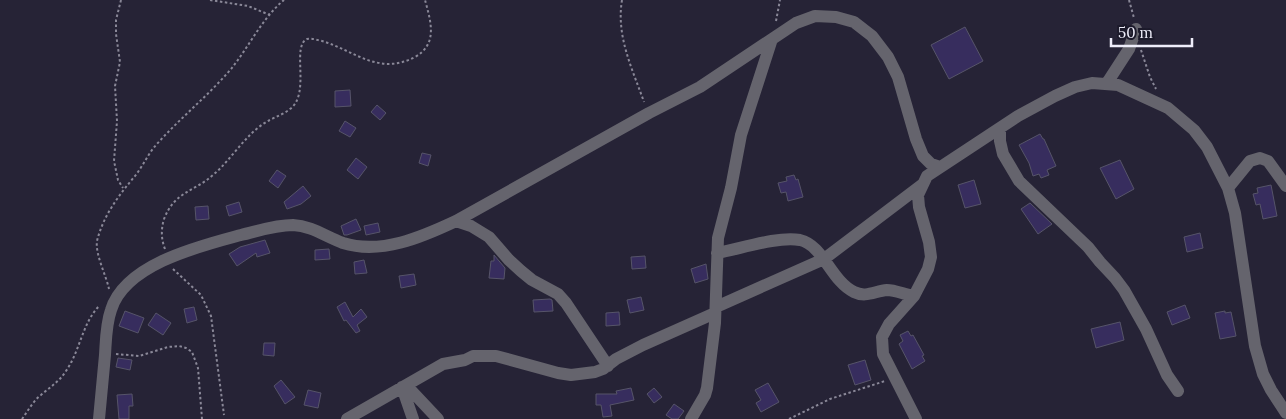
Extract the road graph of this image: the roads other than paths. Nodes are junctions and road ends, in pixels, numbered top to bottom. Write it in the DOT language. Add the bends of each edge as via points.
graph roads {
  1 [pos="1136,29"];
  2 [pos="774,38"];
  3 [pos="1107,83"];
  4 [pos="1000,128"];
  5 [pos="940,167"];
  6 [pos="923,184"];
  7 [pos="1286,186"];
  8 [pos="1228,188"];
  9 [pos="456,221"];
  10 [pos="717,253"];
  11 [pos="824,259"];
  12 [pos="914,296"];
  13 [pos="716,310"];
  14 [pos="608,366"];
  15 [pos="404,386"];
  16 [pos="1178,391"];
  17 [pos="1286,413"];
  18 [pos="99,419"];
  19 [pos="347,419"];
  20 [pos="413,419"];
  21 [pos="438,419"];
  22 [pos="691,419"];
  23 [pos="916,419"];
  1 -- 3 [label="street" via="1129,49"];
  2 -- 5 [label="street" via="796,23 815,16 836,16 854,22 872,36 888,57 898,77 923,156"];
  2 -- 9 [label="street" via="706,83"];
  2 -- 10 [label="street" via="741,135"];
  3 -- 4 [label="street" via="1092,82 1075,88"];
  3 -- 8 [label="street" via="1168,108 1194,130"];
  4 -- 5 [label="street"];
  4 -- 16 [label="street" via="1003,154 1020,181 1088,247 1124,290"];
  5 -- 6 [label="street" via="927,176"];
  6 -- 11 [label="street"];
  6 -- 12 [label="street" via="918,196 919,207 931,257"];
  7 -- 8 [label="street" via="1268,161 1260,158 1250,160"];
  8 -- 17 [label="street" via="1235,213 1255,346 1270,390"];
  9 -- 14 [label="street" via="489,237 521,272 558,294"];
  9 -- 18 [label="street" via="407,241 369,246 345,243 307,227 278,226 186,250 165,260 123,287 109,305"];
  10 -- 11 [label="street" via="787,239 810,244"];
  10 -- 13 [label="street"];
  11 -- 12 [label="street" via="836,278 854,292 871,295 889,290"];
  11 -- 13 [label="street"];
  12 -- 23 [label="street" via="882,337 883,354"];
  13 -- 14 [label="street" via="643,345"];
  13 -- 22 [label="street" via="707,388"];
  14 -- 15 [label="street" via="595,372 571,375 496,356 473,356 443,364"];
  15 -- 19 [label="street"];
  15 -- 20 [label="street"];
  15 -- 21 [label="street"];
}
